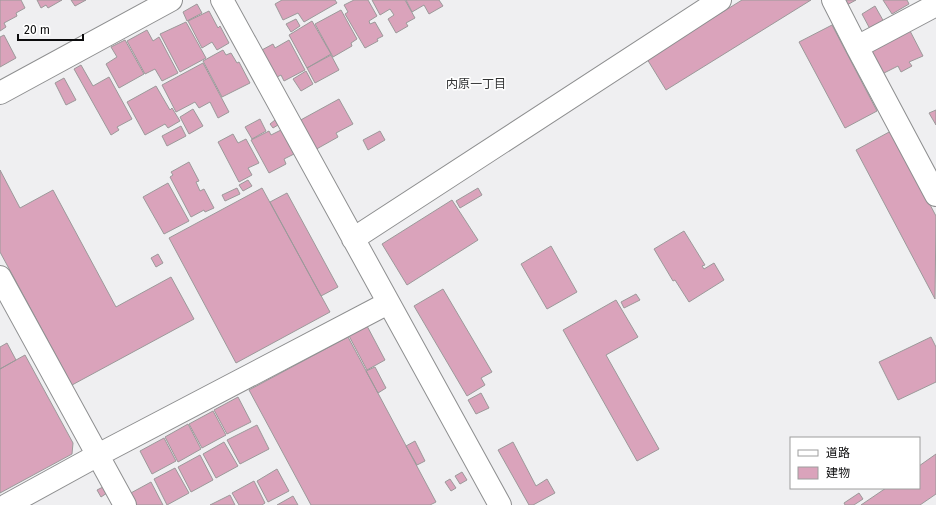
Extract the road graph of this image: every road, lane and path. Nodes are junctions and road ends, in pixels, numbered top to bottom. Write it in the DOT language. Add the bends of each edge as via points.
graph roads {
  1 [pos="171,0"];
  2 [pos="222,0"];
  3 [pos="833,0"];
  4 [pos="708,3"];
  5 [pos="936,4"];
  6 [pos="857,47"];
  7 [pos="0,92"];
  8 [pos="936,195"];
  9 [pos="353,239"];
  10 [pos="0,277"];
  11 [pos="388,303"];
  12 [pos="98,455"];
  13 [pos="7,505"];
  14 [pos="125,505"];
  15 [pos="500,505"];
  1 -- 7 [label="street"];
  2 -- 9 [label="street"];
  3 -- 6 [label="street"];
  4 -- 9 [label="street"];
  5 -- 6 [label="street"];
  6 -- 8 [label="street"];
  9 -- 11 [label="street"];
  10 -- 12 [label="street"];
  11 -- 12 [label="street"];
  11 -- 15 [label="street"];
  12 -- 13 [label="street"];
  12 -- 14 [label="street"];
}
